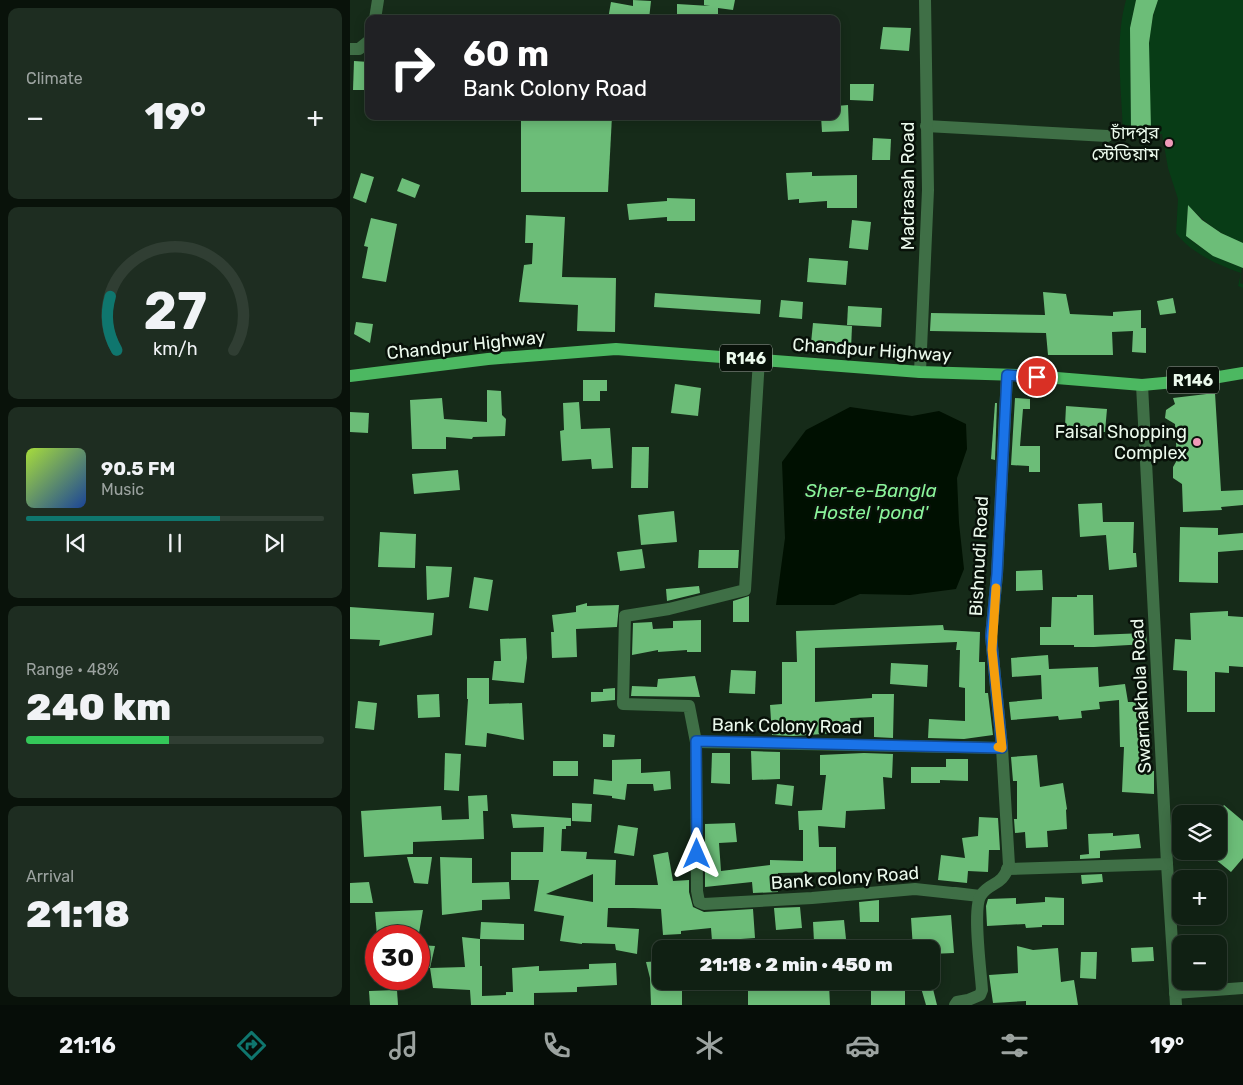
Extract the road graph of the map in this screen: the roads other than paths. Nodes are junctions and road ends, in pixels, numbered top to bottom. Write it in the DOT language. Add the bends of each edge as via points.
graph roads {
  1 [pos="378,0"];
  2 [pos="925,0"];
  3 [pos="376,15"];
  4 [pos="365,44"];
  5 [pos="350,49"];
  6 [pos="926,126"];
  7 [pos="1107,136"];
  8 [pos="759,359"];
  9 [pos="920,372"];
  10 [pos="1243,373"];
  11 [pos="1007,375"];
  12 [pos="350,376"];
  13 [pos="1142,385"];
  14 [pos="696,741"];
  15 [pos="1002,748"];
  16 [pos="1166,864"];
  17 [pos="1007,870"];
  18 [pos="955,893"];
  19 [pos="980,896"];
  20 [pos="1243,988"];
  21 [pos="1175,999"];
  22 [pos="954,1005"];
  1 -- 3 [label="street"];
  2 -- 6 [label="street, Madrasah Road"];
  4 -- 5 [label="street" via="359,49"];
  6 -- 7 [label="street"];
  6 -- 9 [label="street, Madrasah Road" via="928,190"];
  8 -- 9 [label="main road, Chandpur Highway / R146"];
  8 -- 12 [label="main road, Chandpur Highway / R146" via="596,350"];
  8 -- 14 [label="street, Bank Colony Road" via="745,590 669,609 624,616 623,704 689,706"];
  9 -- 11 [label="main road, Chandpur Highway / R146"];
  10 -- 13 [label="main road, Chandpur Highway / R146"];
  11 -- 13 [label="main road, Chandpur Highway / R146"];
  11 -- 15 [label="street, Bishnudi Road" via="991,636"];
  13 -- 16 [label="street, Swarnakhola Road"];
  14 -- 15 [label="street, Bank Colony Road"];
  14 -- 19 [label="street, Bank colony Road" via="699,902 812,898 915,889"];
  15 -- 17 [label="street, Bishnudi Road"];
  16 -- 17 [label="street"];
  16 -- 21 [label="street, Swarnakhola Road"];
  17 -- 19 [label="street" via="998,883"];
  18 -- 19 [label="street"];
  19 -- 22 [label="street" via="976,907 982,990 980,995"];
  20 -- 21 [label="street"];
}
